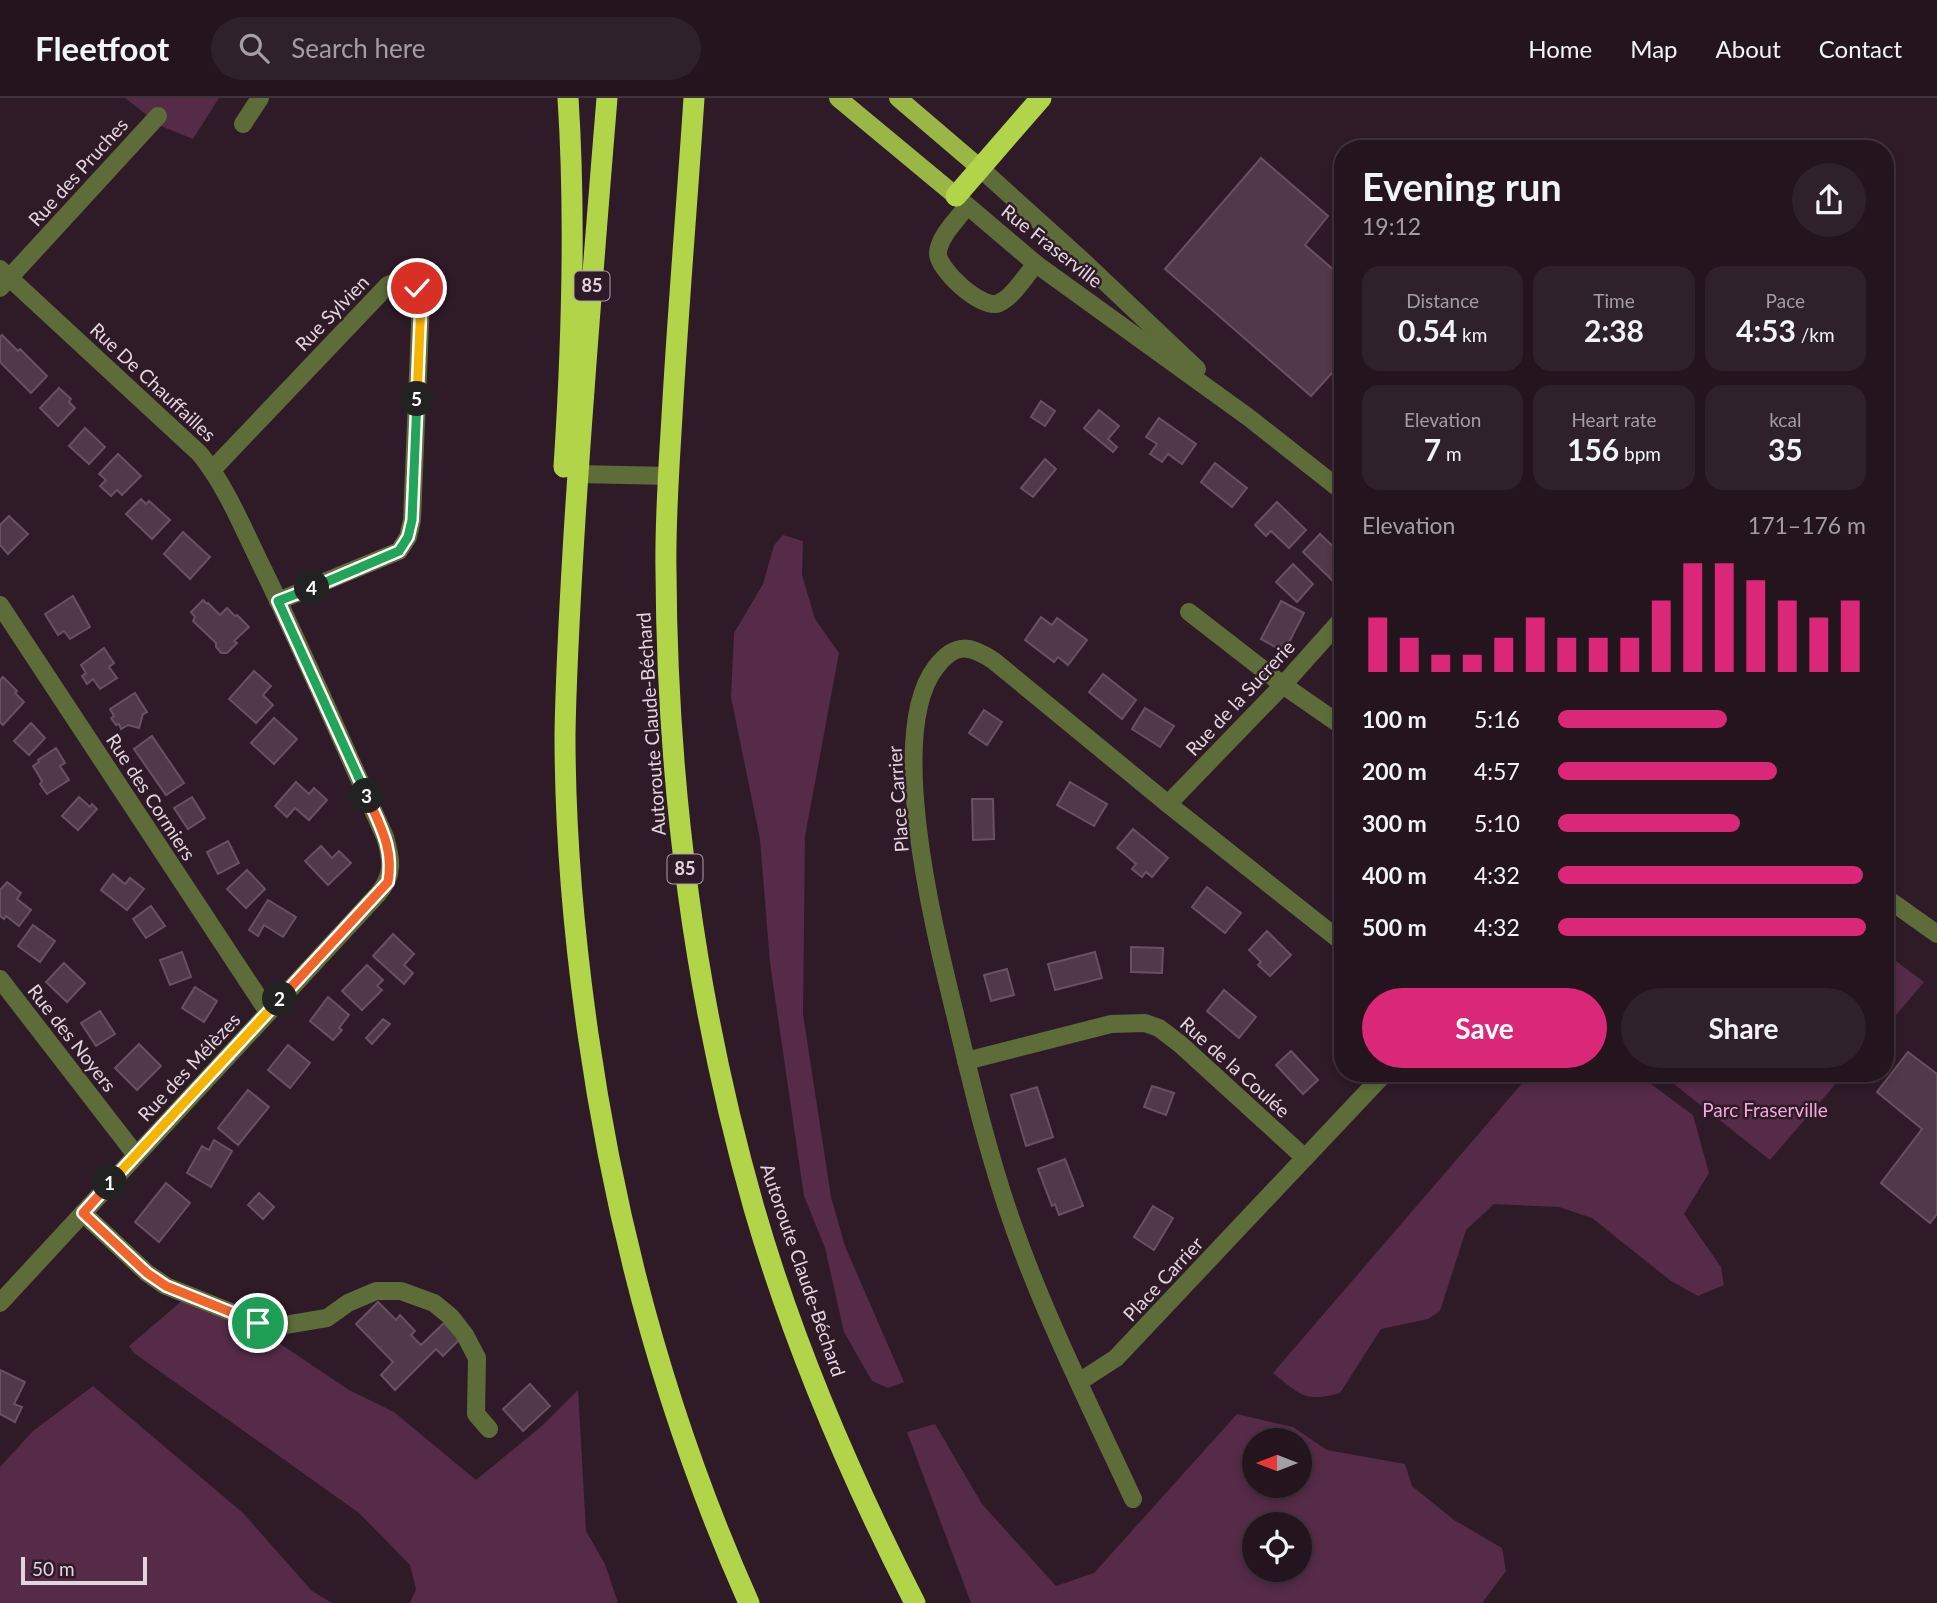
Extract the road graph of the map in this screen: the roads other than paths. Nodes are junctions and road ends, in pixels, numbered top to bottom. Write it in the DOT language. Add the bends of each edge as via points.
graph roads {
  1 [pos="260,98"];
  2 [pos="568,98"];
  3 [pos="607,98"];
  4 [pos="695,98"];
  5 [pos="838,98"];
  6 [pos="898,98"];
  7 [pos="1041,98"];
  8 [pos="158,116"];
  9 [pos="243,124"];
  10 [pos="980,168"];
  11 [pos="962,201"];
  12 [pos="1036,264"];
  13 [pos="3,278"];
  14 [pos="1248,417"];
  15 [pos="212,470"];
  16 [pos="578,474"];
  17 [pos="668,476"];
  18 [pos="1334,485"];
  19 [pos="278,601"];
  20 [pos="0,605"];
  21 [pos="1189,612"];
  22 [pos="1334,628"];
  23 [pos="1283,685"];
  24 [pos="1334,720"];
  25 [pos="566,752"];
  26 [pos="1168,804"];
  27 [pos="390,851"];
  28 [pos="1894,903"];
  29 [pos="1937,934"];
  30 [pos="1334,936"];
  31 [pos="0,979"];
  32 [pos="268,1012"];
  33 [pos="966,1061"];
  34 [pos="1377,1082"];
  35 [pos="136,1155"];
  36 [pos="1305,1158"];
  37 [pos="83,1213"];
  38 [pos="0,1303"];
  39 [pos="1079,1382"];
  40 [pos="489,1429"];
  41 [pos="1133,1499"];
  42 [pos="748,1603"];
  43 [pos="915,1603"];
  1 -- 9 [label="street"];
  2 -- 25 [label="highway" via="570,341 558,583"];
  3 -- 16 [label="highway, 85"];
  4 -- 17 [label="highway, Autoroute Claude-Béchard / 85"];
  5 -- 11 [label="main road, Rue Fraserville"];
  6 -- 10 [label="main road, Rue Fraserville"];
  7 -- 10 [label="highway"];
  8 -- 13 [label="street, Rue des Pruches"];
  10 -- 11 [label="highway"];
  10 -- 14 [label="street, Rue Fraserville"];
  11 -- 12 [label="street, Rue Fraserville"];
  11 -- 12 [label="street" via="941,241 938,260 966,290 991,306 1010,295"];
  12 -- 14 [label="street, Rue Fraserville"];
  13 -- 15 [label="street, Rue De Chauffailles" via="201,454"];
  14 -- 18 [label="street, Rue Fraserville"];
  15 -- 19 [label="street, Rue De Chauffailles"];
  15 -- 19 [label="street, Rue Sylvien" via="388,285 410,281 417,288 421,300 408,537 399,551 380,561"];
  16 -- 17 [label="street"];
  16 -- 25 [label="highway, 85"];
  17 -- 43 [label="highway, Autoroute Claude-Béchard / 85" via="667,645 676,792 698,961 717,1055 755,1210 800,1343 858,1483"];
  19 -- 27 [label="street, Rue De Chauffailles"];
  20 -- 32 [label="street, Rue des Cormiers"];
  21 -- 23 [label="street"];
  22 -- 23 [label="street, Rue de la Sucrerie"];
  23 -- 24 [label="street"];
  23 -- 26 [label="street, Rue de la Sucrerie"];
  25 -- 42 [label="highway, 85" via="581,985 611,1170 662,1371"];
  26 -- 30 [label="street, Place Carrier"];
  26 -- 33 [label="street, Place Carrier" via="983,654 958,649 933,670 915,730 916,811 938,940"];
  27 -- 32 [label="street, Rue des Mélèzes" via="388,882"];
  28 -- 29 [label="street"];
  31 -- 35 [label="street, Rue des Noyers"];
  32 -- 35 [label="street, Rue des Mélèzes"];
  33 -- 36 [label="street, Rue de la Coulée" via="1111,1024 1145,1023 1180,1044"];
  33 -- 39 [label="street, Place Carrier" via="1015,1230"];
  34 -- 36 [label="street, Place Carrier"];
  35 -- 37 [label="street, Rue des Mélèzes"];
  36 -- 39 [label="street, Place Carrier" via="1116,1358"];
  37 -- 38 [label="street, Rue des Mélèzes"];
  37 -- 40 [label="street" via="166,1286 258,1323 285,1325 327,1318 376,1291 401,1291 434,1303 452,1317 477,1358 476,1414"];
  39 -- 41 [label="street, Place Carrier"];
}
